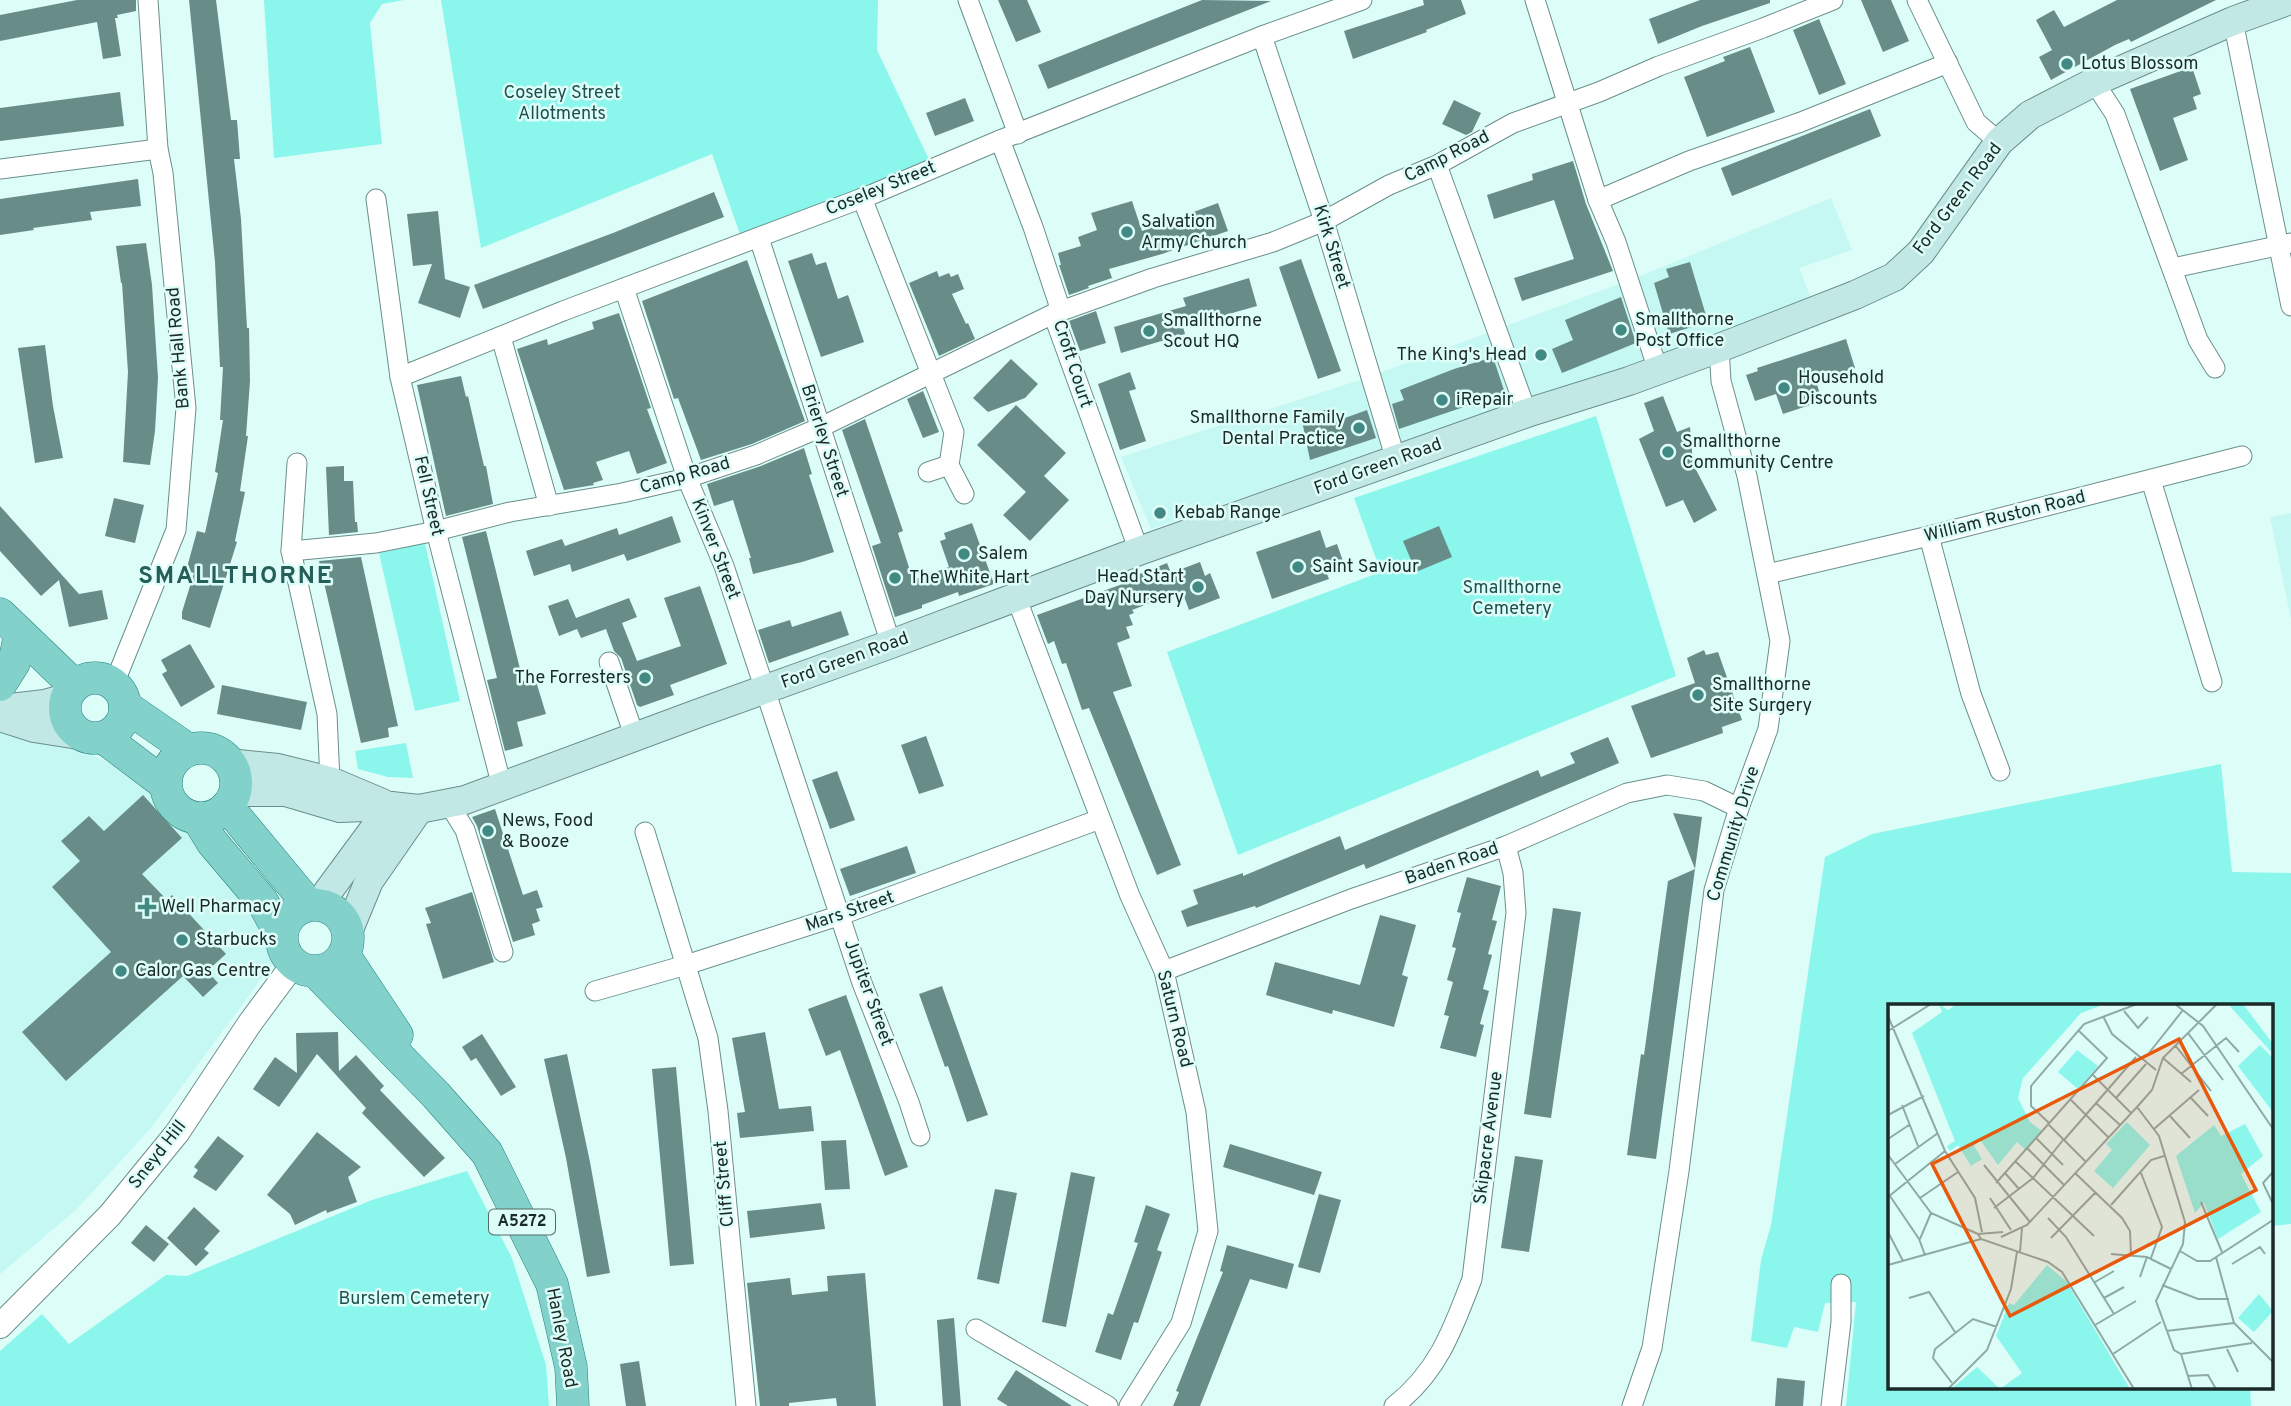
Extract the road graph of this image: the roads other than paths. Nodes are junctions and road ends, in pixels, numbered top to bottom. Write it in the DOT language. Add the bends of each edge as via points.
graph roads {
  1 [pos="148,0"];
  2 [pos="968,0"];
  3 [pos="1362,0"];
  4 [pos="1535,0"];
  5 [pos="1833,0"];
  6 [pos="1917,0"];
  7 [pos="2290,0"];
  8 [pos="2234,21"];
  9 [pos="1262,36"];
  10 [pos="1948,63"];
  11 [pos="2094,82"];
  12 [pos="1568,103"];
  13 [pos="1009,137"];
  14 [pos="1999,142"];
  15 [pos="158,149"];
  16 [pos="1437,165"];
  17 [pos="0,169"];
  18 [pos="863,198"];
  19 [pos="376,199"];
  20 [pos="1598,200"];
  21 [pos="1324,221"];
  22 [pos="759,237"];
  23 [pos="2285,244"];
  24 [pos="2173,268"];
  25 [pos="624,288"];
  26 [pos="2291,306"];
  27 [pos="1057,313"];
  28 [pos="500,337"];
  29 [pos="1719,348"];
  30 [pos="2215,368"];
  31 [pos="1658,370"];
  32 [pos="931,375"];
  33 [pos="400,377"];
  34 [pos="1527,413"];
  35 [pos="820,428"];
  36 [pos="2242,456"];
  37 [pos="1395,460"];
  38 [pos="297,463"];
  39 [pos="949,465"];
  40 [pos="928,472"];
  41 [pos="687,478"];
  42 [pos="2151,480"];
  43 [pos="964,494"];
  44 [pos="549,506"];
  45 [pos="436,531"];
  46 [pos="1929,536"];
  47 [pos="291,551"];
  48 [pos="1139,551"];
  49 [pos="1767,573"];
  50 [pos="1016,597"];
  51 [pos="10,624"];
  52 [pos="891,644"];
  53 [pos="607,675"];
  54 [pos="2212,682"];
  55 [pos="0,685"];
  56 [pos="765,690"];
  57 [pos="70,692"];
  58 [pos="120,695"];
  59 [pos="0,709"];
  60 [pos="0,717"];
  61 [pos="92,736"];
  62 [pos="635,738"];
  63 [pos="189,750"];
  64 [pos="2000,771"];
  65 [pos="330,781"];
  66 [pos="165,785"];
  67 [pos="231,787"];
  68 [pos="502,787"];
  69 [pos="449,804"];
  70 [pos="391,806"];
  71 [pos="419,808"];
  72 [pos="1739,808"];
  73 [pos="198,818"];
  74 [pos="1100,819"];
  75 [pos="645,832"];
  76 [pos="1506,846"];
  77 [pos="314,905"];
  78 [pos="841,915"];
  79 [pos="281,935"];
  80 [pos="346,943"];
  81 [pos="503,952"];
  82 [pos="686,965"];
  83 [pos="305,968"];
  84 [pos="1164,971"];
  85 [pos="595,991"];
  86 [pos="436,1095"];
  87 [pos="920,1136"];
  88 [pos="1841,1284"];
  89 [pos="0,1326"];
  90 [pos="976,1329"];
  91 [pos="573,1406"];
  92 [pos="746,1406"];
  93 [pos="1108,1406"];
  94 [pos="1129,1406"];
  95 [pos="1394,1406"];
  96 [pos="1632,1406"];
  97 [pos="1831,1406"];
  1 -- 15 [label="street, Bank Hall Road"];
  2 -- 13 [label="street, Croft Court"];
  3 -- 9 [label="street, Coseley Street"];
  4 -- 12 [label="street"];
  5 -- 12 [label="street, Camp Road"];
  6 -- 10 [label="street"];
  7 -- 8 [label="main road, Ford Green Road"];
  8 -- 11 [label="main road, Ford Green Road"];
  8 -- 23 [label="street"];
  9 -- 13 [label="street, Coseley Street"];
  9 -- 21 [label="street, Kirk Street"];
  10 -- 14 [label="street" via="1976,122"];
  10 -- 20 [label="street"];
  11 -- 14 [label="main road, Ford Green Road" via="2030,115"];
  11 -- 24 [label="street" via="2115,114"];
  12 -- 16 [label="street, Camp Road" via="1513,123"];
  12 -- 20 [label="street"];
  13 -- 18 [label="street, Coseley Street"];
  13 -- 27 [label="street, Croft Court"];
  14 -- 29 [label="main road, Ford Green Road" via="1921,252 1894,276"];
  15 -- 17 [label="street"];
  15 -- 58 [label="street, Bank Hall Road" via="185,394 184,435 176,530"];
  16 -- 21 [label="street, Camp Road"];
  16 -- 34 [label="street"];
  18 -- 22 [label="street, Coseley Street"];
  18 -- 32 [label="street"];
  19 -- 33 [label="street, Fell Street"];
  20 -- 31 [label="street"];
  21 -- 27 [label="street, Camp Road"];
  21 -- 37 [label="street, Kirk Street"];
  22 -- 25 [label="street, Coseley Street"];
  22 -- 35 [label="street, Brierley Street"];
  23 -- 24 [label="street"];
  23 -- 26 [label="street"];
  24 -- 30 [label="street" via="2197,340"];
  25 -- 28 [label="street, Coseley Street"];
  25 -- 41 [label="street, Kinver Street"];
  27 -- 32 [label="street, Camp Road"];
  27 -- 48 [label="street, Croft Court"];
  28 -- 33 [label="street, Coseley Street"];
  28 -- 44 [label="street"];
  29 -- 31 [label="main road, Ford Green Road"];
  29 -- 49 [label="street, Community Drive" via="1721,381"];
  31 -- 34 [label="main road, Ford Green Road"];
  32 -- 35 [label="street, Camp Road"];
  32 -- 39 [label="street" via="954,432"];
  33 -- 45 [label="street, Fell Street"];
  34 -- 37 [label="main road, Ford Green Road"];
  35 -- 41 [label="street, Camp Road"];
  35 -- 52 [label="street, Brierley Street"];
  36 -- 42 [label="street, William Ruston Road"];
  37 -- 48 [label="main road, Ford Green Road"];
  38 -- 47 [label="street"];
  39 -- 40 [label="street"];
  39 -- 43 [label="street"];
  41 -- 44 [label="street, Camp Road"];
  41 -- 56 [label="street, Kinver Street" via="716,545"];
  42 -- 46 [label="street, William Ruston Road"];
  42 -- 54 [label="street"];
  44 -- 45 [label="street, Camp Road"];
  45 -- 47 [label="street, Camp Road" via="376,543"];
  45 -- 68 [label="street, Fell Street"];
  46 -- 49 [label="street, William Ruston Road"];
  46 -- 64 [label="street" via="1971,694"];
  47 -- 65 [label="street" via="327,714"];
  48 -- 50 [label="main road, Ford Green Road"];
  49 -- 72 [label="street, Community Drive" via="1780,641 1768,729"];
  50 -- 52 [label="main road, Ford Green Road"];
  50 -- 74 [label="street, Saturn Road"];
  51 -- 55 [label="main road" via="13,663"];
  51 -- 57 [label="main road"];
  52 -- 56 [label="main road, Ford Green Road"];
  53 -- 62 [label="street"];
  56 -- 62 [label="main road, Ford Green Road"];
  56 -- 78 [label="street, Jupiter Street"];
  57 -- 58 [label="main road" via="83,680 97,678"];
  57 -- 59 [label="main road" via="45,704"];
  57 -- 61 [label="main road, A5272" via="64,709 68,723"];
  58 -- 61 [label="main road" via="121,724 114,732"];
  58 -- 63 [label="main road, A5272"];
  60 -- 61 [label="main road" via="34,728"];
  61 -- 66 [label="main road, A5272"];
  62 -- 68 [label="main road, Ford Green Road"];
  63 -- 66 [label="main road" via="174,760"];
  63 -- 67 [label="main road, A5272" via="211,750"];
  65 -- 67 [label="main road" via="278,768"];
  65 -- 70 [label="main road"];
  66 -- 73 [label="main road, A5272" via="173,805"];
  67 -- 70 [label="main road" via="286,793 340,808"];
  67 -- 73 [label="main road" via="218,814"];
  67 -- 77 [label="main road, A5272"];
  68 -- 69 [label="main road, Ford Green Road"];
  69 -- 71 [label="main road, Ford Green Road"];
  69 -- 81 [label="street" via="465,830"];
  70 -- 71 [label="main road, Ford Green Road"];
  70 -- 77 [label="main road"];
  71 -- 80 [label="main road" via="369,881"];
  72 -- 76 [label="street, Baden Road" via="1704,791 1668,785 1627,793"];
  72 -- 96 [label="street, Community Drive" via="1714,890 1652,1348"];
  73 -- 79 [label="main road, A5272" via="212,842 262,901"];
  74 -- 78 [label="street, Mars Street"];
  74 -- 84 [label="street, Saturn Road"];
  75 -- 82 [label="street, Cliff Street"];
  76 -- 84 [label="street, Baden Road"];
  76 -- 95 [label="street, Skipacre Avenue" via="1516,913 1472,1279 1438,1358"];
  77 -- 79 [label="main road" via="299,908 290,916"];
  77 -- 80 [label="main road, A5272" via="339,915"];
  78 -- 82 [label="street, Mars Street"];
  78 -- 87 [label="street, Jupiter Street"];
  79 -- 83 [label="main road, A5272" via="286,956"];
  80 -- 83 [label="main road" via="332,968"];
  80 -- 86 [label="main road, Hanley Road / A5272"];
  82 -- 85 [label="street, Mars Street"];
  82 -- 92 [label="street, Cliff Street" via="706,1031 718,1111"];
  83 -- 86 [label="main road, Hanley Road / A5272"];
  83 -- 89 [label="street, Sneyd Hill" via="250,1023 177,1133 110,1215"];
  84 -- 94 [label="street, Saturn Road" via="1196,1112 1208,1231 1181,1323"];
  86 -- 91 [label="main road, Hanley Road / A5272" via="487,1153 552,1284 571,1367"];
  88 -- 97 [label="street"];
  90 -- 93 [label="street"];
}
